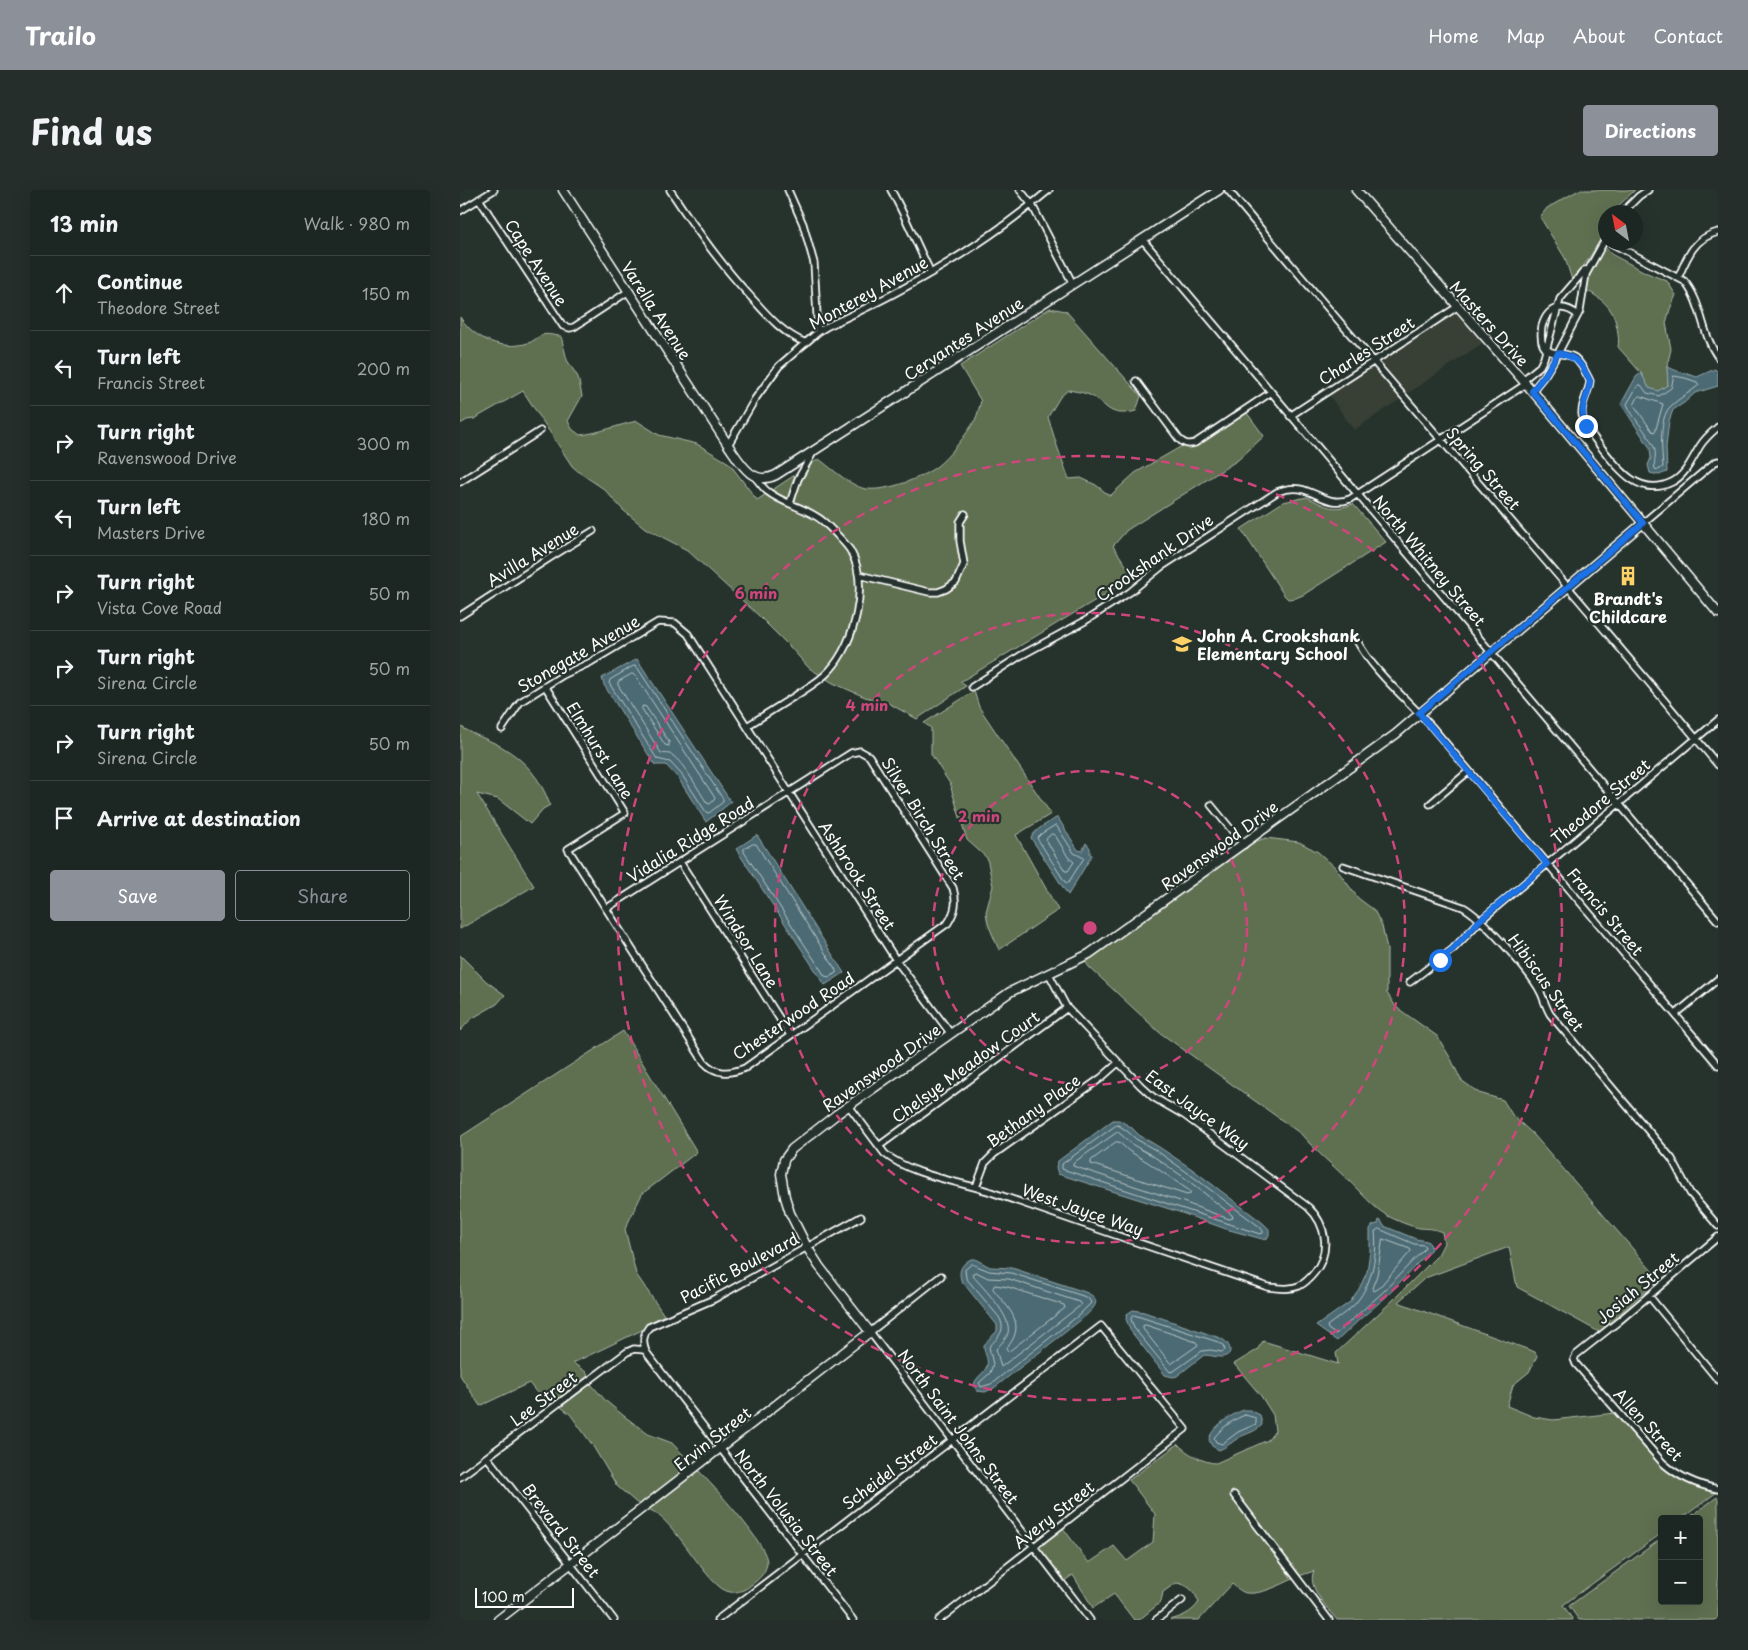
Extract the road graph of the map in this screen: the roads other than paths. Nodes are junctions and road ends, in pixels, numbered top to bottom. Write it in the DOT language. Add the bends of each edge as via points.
graph roads {
  1 [pos="494,190"];
  2 [pos="563,190"];
  3 [pos="670,190"];
  4 [pos="788,190"];
  5 [pos="891,190"];
  6 [pos="1020,190"];
  7 [pos="1049,190"];
  8 [pos="1219,190"];
  9 [pos="1228,190"];
  10 [pos="1356,190"];
  11 [pos="1648,190"];
  12 [pos="480,199"];
  13 [pos="1032,205"];
  14 [pos="1630,205"];
  15 [pos="460,211"];
  16 [pos="1718,232"];
  17 [pos="1142,239"];
  18 [pos="1600,250"];
  19 [pos="1625,250"];
  20 [pos="1592,262"];
  21 [pos="931,273"];
  22 [pos="1678,278"];
  23 [pos="1073,284"];
  24 [pos="629,291"];
  25 [pos="1457,307"];
  26 [pos="1557,308"];
  27 [pos="1578,315"];
  28 [pos="818,332"];
  29 [pos="806,343"];
  30 [pos="1547,350"];
  31 [pos="1558,353"];
  32 [pos="1718,358"];
  33 [pos="1374,361"];
  34 [pos="1136,381"];
  35 [pos="1524,382"];
  36 [pos="1532,391"];
  37 [pos="1270,393"];
  38 [pos="1290,416"];
  39 [pos="1718,427"];
  40 [pos="540,431"];
  41 [pos="1441,440"];
  42 [pos="728,445"];
  43 [pos="815,450"];
  44 [pos="1718,461"];
  45 [pos="755,477"];
  46 [pos="460,482"];
  47 [pos="1357,494"];
  48 [pos="790,503"];
  49 [pos="964,514"];
  50 [pos="1643,523"];
  51 [pos="593,531"];
  52 [pos="859,575"];
  53 [pos="1568,587"];
  54 [pos="1718,613"];
  55 [pos="460,616"];
  56 [pos="1356,639"];
  57 [pos="1491,652"];
  58 [pos="545,686"];
  59 [pos="972,687"];
  60 [pos="1419,713"];
  61 [pos="1718,720"];
  62 [pos="747,726"];
  63 [pos="502,730"];
  64 [pos="1696,738"];
  65 [pos="1718,765"];
  66 [pos="1469,771"];
  67 [pos="789,793"];
  68 [pos="1430,804"];
  69 [pos="1619,804"];
  70 [pos="1211,805"];
  71 [pos="1244,845"];
  72 [pos="680,862"];
  73 [pos="1547,864"];
  74 [pos="1343,866"];
  75 [pos="606,908"];
  76 [pos="1480,920"];
  77 [pos="1718,921"];
  78 [pos="896,960"];
  79 [pos="1048,974"];
  80 [pos="1718,979"];
  81 [pos="1410,982"];
  82 [pos="1067,1008"];
  83 [pos="1676,1014"];
  84 [pos="951,1034"];
  85 [pos="790,1036"];
  86 [pos="1118,1063"];
  87 [pos="1718,1065"];
  88 [pos="849,1106"];
  89 [pos="878,1146"];
  90 [pos="976,1187"];
  91 [pos="861,1216"];
  92 [pos="1718,1226"];
  93 [pos="1718,1237"];
  94 [pos="807,1247"];
  95 [pos="1322,1260"];
  96 [pos="941,1276"];
  97 [pos="1648,1296"];
  98 [pos="1101,1326"];
  99 [pos="870,1332"];
  100 [pos="645,1350"];
  101 [pos="1574,1359"];
  102 [pos="1718,1380"];
  103 [pos="952,1440"];
  104 [pos="721,1448"];
  105 [pos="487,1457"];
  106 [pos="460,1477"];
  107 [pos="1718,1489"];
  108 [pos="1234,1495"];
  109 [pos="1033,1547"];
  110 [pos="802,1554"];
  111 [pos="571,1564"];
  112 [pos="1182,1600"];
  113 [pos="498,1620"];
  114 [pos="614,1620"];
  115 [pos="717,1620"];
  116 [pos="853,1620"];
  117 [pos="938,1620"];
  118 [pos="1090,1620"];
  119 [pos="1156,1620"];
  120 [pos="1328,1620"];
  1 -- 12 [label="street"];
  2 -- 24 [label="street, Varella Avenue"];
  3 -- 29 [label="street" via="730,275 777,326"];
  4 -- 28 [label="street" via="803,224 814,263"];
  5 -- 21 [label="street"];
  6 -- 13 [label="street"];
  7 -- 13 [label="street, Monterey Avenue"];
  8 -- 17 [label="street, Cervantes Avenue"];
  9 -- 33 [label="street, Spring Street"];
  10 -- 25 [label="street, Masters Drive"];
  11 -- 14 [label="street"];
  12 -- 15 [label="street"];
  12 -- 24 [label="street, Cape Avenue" via="563,326 574,327"];
  13 -- 21 [label="street, Monterey Avenue"];
  13 -- 23 [label="street"];
  16 -- 22 [label="street" via="1707,235 1692,247"];
  17 -- 23 [label="street, Cervantes Avenue"];
  17 -- 37 [label="street, North Whitney Street"];
  18 -- 20 [label="street"];
  19 -- 22 [label="street"];
  20 -- 26 [label="street" via="1560,299"];
  20 -- 27 [label="street" via="1586,274"];
  21 -- 28 [label="street, Monterey Avenue"];
  22 -- 32 [label="street" via="1692,290 1711,347"];
  23 -- 43 [label="street, Cervantes Avenue"];
  24 -- 42 [label="street, Varella Avenue"];
  25 -- 33 [label="street, Charles Street"];
  25 -- 35 [label="street, Masters Drive"];
  26 -- 27 [label="street"];
  26 -- 30 [label="street, Crookshank Drive"];
  26 -- 30 [label="street" via="1545,316 1540,336"];
  27 -- 31 [label="street"];
  28 -- 29 [label="street, Monterey Avenue"];
  29 -- 42 [label="street, Monterey Avenue" via="768,381"];
  30 -- 31 [label="street"];
  30 -- 35 [label="street, Crookshank Drive" via="1540,366"];
  31 -- 36 [label="street"];
  31 -- 39 [label="street" via="1575,358 1590,381 1582,416 1594,439 1621,472 1646,486 1657,487 1682,475 1700,445"];
  33 -- 38 [label="street, Charles Street"];
  33 -- 41 [label="street, Spring Street"];
  34 -- 37 [label="street" via="1179,439 1189,444"];
  35 -- 36 [label="street, Masters Drive"];
  35 -- 41 [label="street, Crookshank Drive"];
  36 -- 50 [label="street, Masters Drive"];
  37 -- 38 [label="street, North Whitney Street"];
  38 -- 47 [label="street, North Whitney Street"];
  40 -- 46 [label="street"];
  41 -- 47 [label="street, Crookshank Drive"];
  41 -- 53 [label="street, Spring Street"];
  42 -- 45 [label="street" via="746,471"];
  43 -- 45 [label="street, Cervantes Avenue" via="773,477"];
  43 -- 48 [label="street" via="798,479"];
  44 -- 50 [label="street, Ravenswood Drive"];
  45 -- 48 [label="street" via="767,491"];
  47 -- 57 [label="street, North Whitney Street"];
  47 -- 59 [label="street, Crookshank Drive" via="1338,502 1303,488 1277,492 1085,621 1020,656"];
  48 -- 52 [label="street" via="814,513 838,536 850,551"];
  49 -- 52 [label="street" via="960,522 960,541 964,564 956,582 946,589 929,592"];
  50 -- 53 [label="street, Ravenswood Drive"];
  50 -- 54 [label="street, Masters Drive"];
  51 -- 55 [label="street, Avilla Avenue"];
  52 -- 62 [label="street" via="860,597 841,657 821,678"];
  53 -- 57 [label="street, Ravenswood Drive"];
  53 -- 64 [label="street, Spring Street"];
  56 -- 60 [label="street, Francis Street" via="1368,660"];
  57 -- 60 [label="street, Ravenswood Drive"];
  57 -- 69 [label="street, North Whitney Street"];
  58 -- 62 [label="street, Stonegate Avenue" via="658,622 675,623 688,634"];
  58 -- 63 [label="street, Stonegate Avenue" via="520,702"];
  58 -- 75 [label="street, Elmhurst Lane" via="625,813 568,849"];
  60 -- 66 [label="street, Francis Street"];
  60 -- 71 [label="street, Ravenswood Drive"];
  61 -- 64 [label="street, Theodore Street"];
  62 -- 67 [label="street, Ashbrook Street"];
  64 -- 65 [label="street, Spring Street"];
  64 -- 69 [label="street, Theodore Street"];
  66 -- 68 [label="street"];
  66 -- 73 [label="street, Francis Street"];
  67 -- 72 [label="street, Vidalia Ridge Road"];
  67 -- 78 [label="street, Ashbrook Street"];
  67 -- 78 [label="street, Silver Birch Street" via="851,753 860,751 869,756 953,888 956,903 948,923"];
  69 -- 73 [label="street, Theodore Street"];
  69 -- 77 [label="street, North Whitney Street"];
  70 -- 71 [label="street"];
  71 -- 79 [label="street, Ravenswood Drive" via="1090,954"];
  72 -- 75 [label="street, Vidalia Ridge Road"];
  72 -- 85 [label="street, Windsor Lane"];
  73 -- 76 [label="street, Theodore Street"];
  73 -- 83 [label="street, Francis Street"];
  74 -- 76 [label="street, Hibiscus Street" via="1464,907"];
  75 -- 85 [label="street, Chesterwood Road" via="709,1068 721,1073 734,1072"];
  76 -- 81 [label="street, Theodore Street" via="1453,949"];
  76 -- 92 [label="street, Hibiscus Street" via="1530,978 1550,1014 1672,1159 1690,1193"];
  78 -- 84 [label="street, Ashbrook Street"];
  78 -- 85 [label="street, Chesterwood Road"];
  79 -- 82 [label="street, East Jayce Way"];
  79 -- 84 [label="street, Ravenswood Drive" via="1010,992"];
  80 -- 83 [label="street"];
  82 -- 86 [label="street, East Jayce Way"];
  82 -- 89 [label="street, Chelsye Meadow Court"];
  83 -- 87 [label="street, Francis Street"];
  84 -- 88 [label="street, Ravenswood Drive"];
  86 -- 90 [label="street, Bethany Place" via="994,1154 985,1163"];
  86 -- 95 [label="street, East Jayce Way" via="1152,1097 1184,1115 1316,1216 1324,1240"];
  88 -- 89 [label="street, West Jayce Way"];
  88 -- 94 [label="street, Ravenswood Drive" via="792,1149 782,1167 785,1197"];
  89 -- 90 [label="street, West Jayce Way" via="892,1160 914,1170"];
  90 -- 95 [label="street, West Jayce Way" via="1268,1287 1284,1289 1300,1285 1311,1278"];
  91 -- 94 [label="street, Pacific Boulevard"];
  93 -- 97 [label="street, Josiah Street"];
  94 -- 99 [label="street, North Saint Johns Street"];
  94 -- 100 [label="street, Pacific Boulevard" via="714,1299 649,1327 644,1337"];
  96 -- 99 [label="street, Ervin Street"];
  97 -- 101 [label="street, Josiah Street"];
  97 -- 102 [label="street"];
  98 -- 103 [label="street, Scheidel Street"];
  98 -- 109 [label="street, Avery Street" via="1185,1429"];
  99 -- 103 [label="street, North Saint Johns Street"];
  99 -- 104 [label="street, Ervin Street"];
  100 -- 104 [label="street, North Volusia Street"];
  100 -- 105 [label="street, Lee Street" via="627,1352"];
  101 -- 107 [label="street, Allen Street" via="1663,1463 1693,1482"];
  103 -- 109 [label="street, North Saint Johns Street"];
  103 -- 110 [label="street, Scheidel Street"];
  104 -- 110 [label="street, North Volusia Street"];
  104 -- 111 [label="street, Ervin Street"];
  105 -- 106 [label="street, Lee Street"];
  105 -- 111 [label="street, Brevard Street"];
  108 -- 120 [label="street"];
  109 -- 117 [label="street, Avery Street"];
  109 -- 118 [label="street, North Saint Johns Street"];
  110 -- 115 [label="street, Scheidel Street"];
  110 -- 116 [label="street, North Volusia Street"];
  111 -- 113 [label="street, Ervin Street"];
  111 -- 114 [label="street, Brevard Street"];
  112 -- 119 [label="street"];
}
